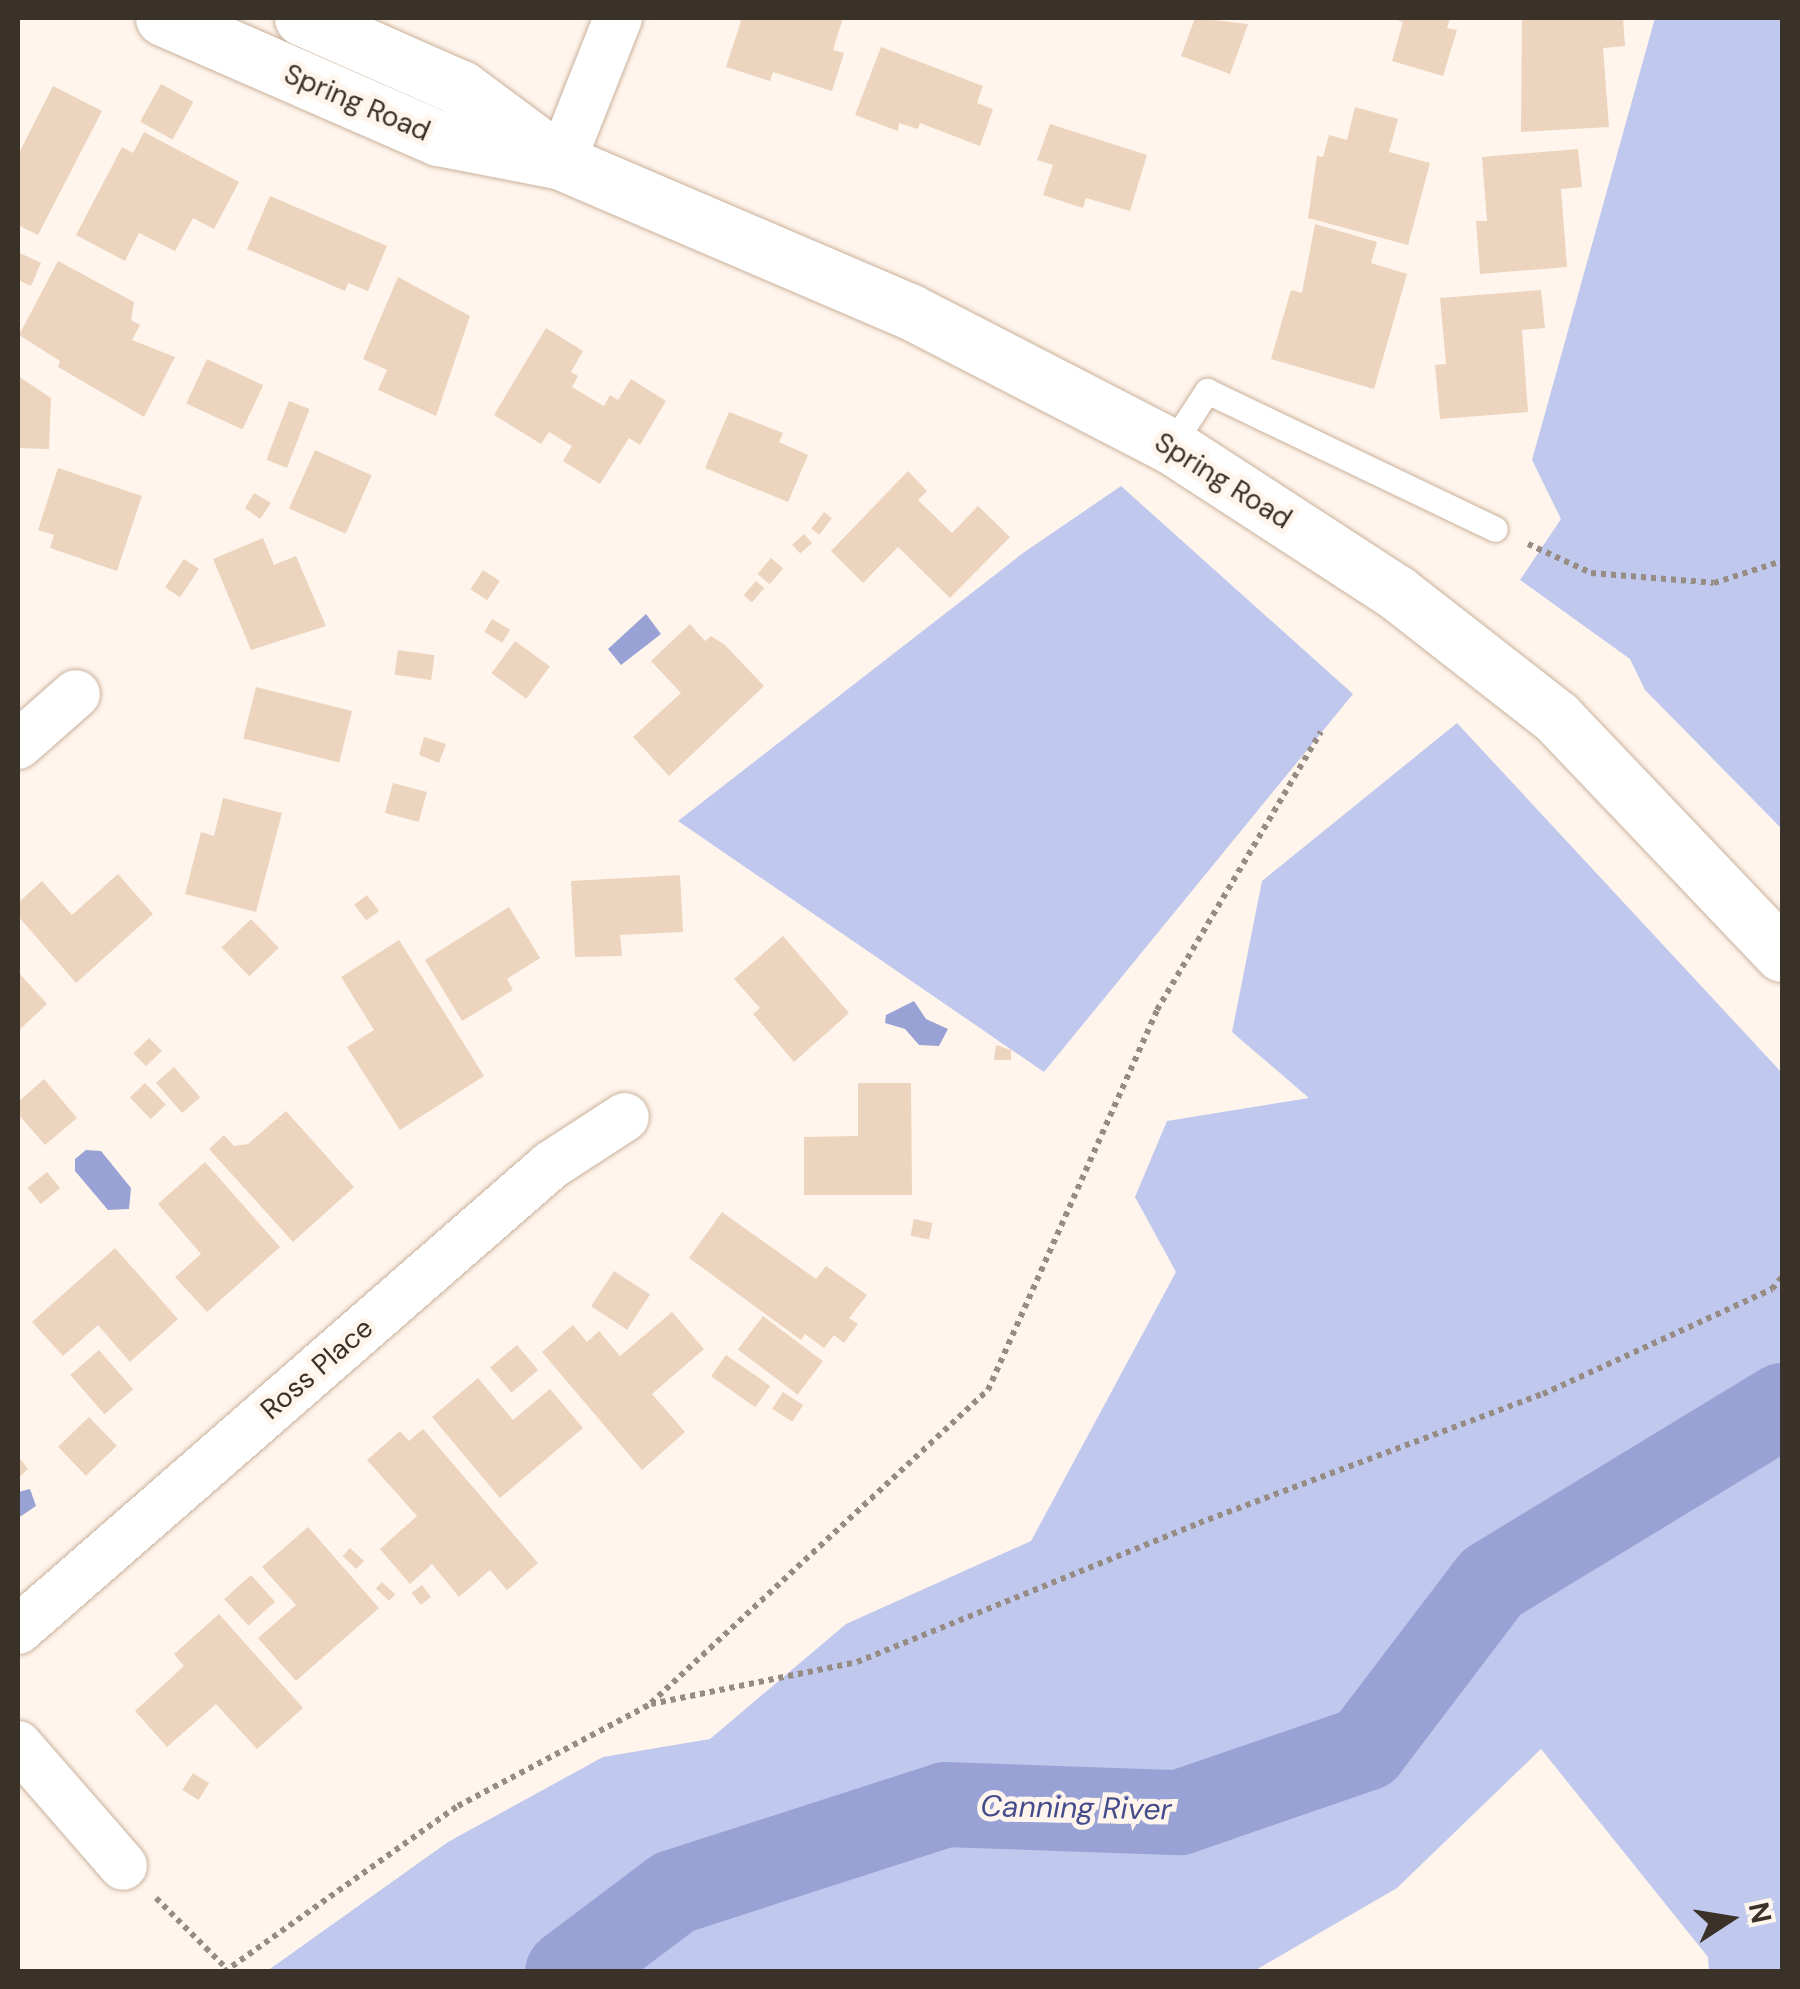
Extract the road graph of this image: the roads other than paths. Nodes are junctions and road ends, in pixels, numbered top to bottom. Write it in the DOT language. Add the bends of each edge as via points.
graph roads {
  1 [pos="162,18"];
  2 [pos="302,18"];
  3 [pos="618,18"];
  4 [pos="560,162"];
  5 [pos="1171,446"];
  6 [pos="1495,529"];
  7 [pos="76,694"];
  8 [pos="18,744"];
  9 [pos="1782,954"];
  10 [pos="625,1118"];
  11 [pos="18,1630"];
  12 [pos="18,1745"];
  13 [pos="123,1866"];
  1 -- 4 [label="main road, Spring Road" via="438,138"];
  2 -- 4 [label="main road, Spring Road" via="461,88"];
  3 -- 4 [label="street"];
  4 -- 5 [label="main road, Spring Road" via="909,311"];
  5 -- 6 [label="lane" via="1207,392"];
  5 -- 9 [label="main road, Spring Road" via="1396,592 1556,718"];
  7 -- 8 [label="street"];
  10 -- 11 [label="street, Ross Place" via="551,1165"];
  12 -- 13 [label="street"];
}
